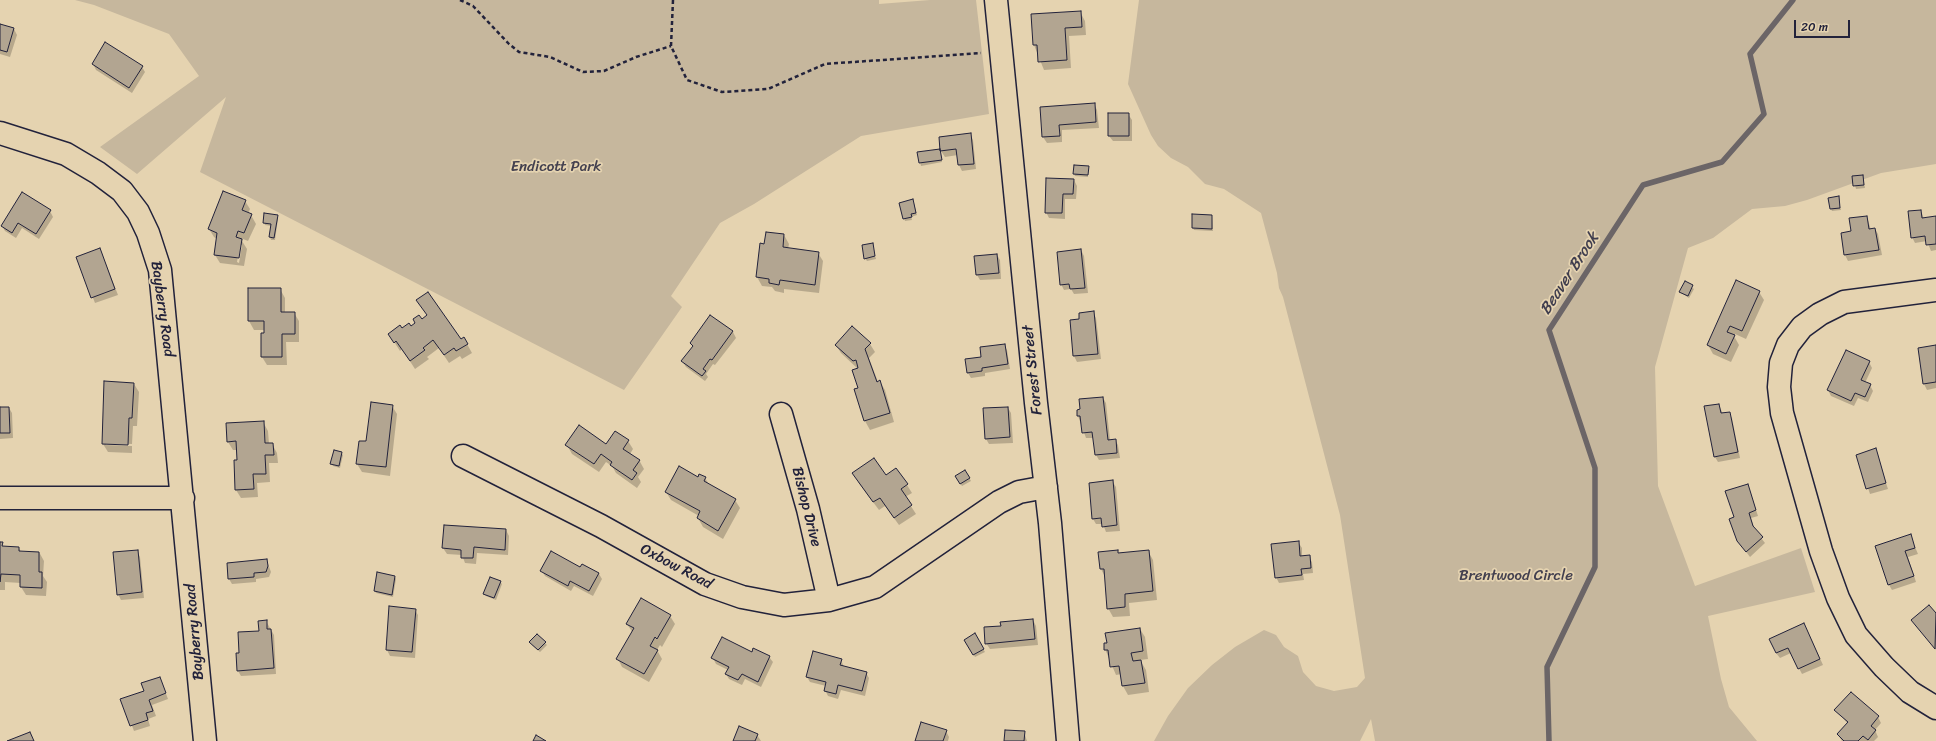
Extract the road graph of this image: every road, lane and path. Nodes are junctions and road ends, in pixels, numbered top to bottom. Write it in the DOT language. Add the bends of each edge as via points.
graph roads {
  1 [pos="460,0"];
  2 [pos="673,0"];
  3 [pos="996,0"];
  4 [pos="671,46"];
  5 [pos="1001,51"];
  6 [pos="0,133"];
  7 [pos="1936,290"];
  8 [pos="781,414"];
  9 [pos="463,456"];
  10 [pos="1046,487"];
  11 [pos="0,498"];
  12 [pos="183,498"];
  13 [pos="829,600"];
  14 [pos="1936,708"];
  15 [pos="205,741"];
  16 [pos="1068,741"];
  1 -- 4 [label="path" via="473,6 519,52 550,57 583,72 604,71"];
  2 -- 4 [label="path"];
  3 -- 5 [label="street, Forest Street"];
  4 -- 5 [label="path" via="688,80 722,92 768,89 825,64"];
  5 -- 10 [label="street, Forest Street"];
  6 -- 12 [label="street, Bayberry Road" via="73,158 122,191 138,212 160,270"];
  7 -- 14 [label="street" via="1844,302 1820,314 1802,327 1788,345 1781,363 1779,387 1782,413 1821,552 1856,636 1910,692"];
  8 -- 13 [label="street, Bishop Drive" via="808,510"];
  9 -- 13 [label="street, Oxbow Road" via="601,526 705,584 742,597 784,605"];
  10 -- 13 [label="street, Oxbow Road" via="1018,492 1000,502 875,586"];
  10 -- 16 [label="street, Forest Street"];
  11 -- 12 [label="street"];
  12 -- 15 [label="street, Bayberry Road"];
}
